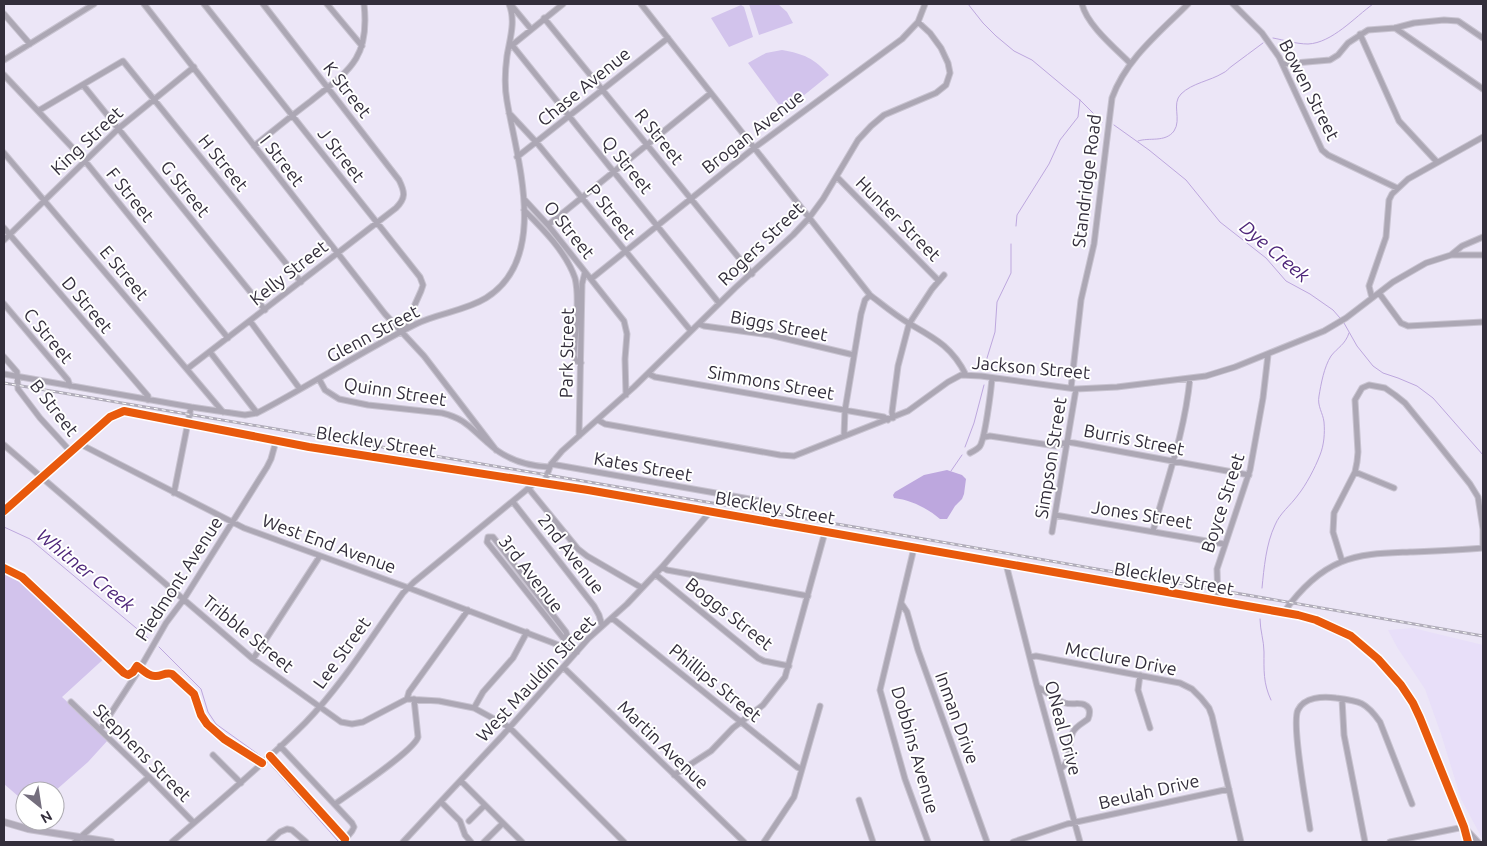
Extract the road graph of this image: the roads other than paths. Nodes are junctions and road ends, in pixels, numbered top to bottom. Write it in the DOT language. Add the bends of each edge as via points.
graph roads {
  1 [pos="80,4"];
  2 [pos="94,4"];
  3 [pos="144,4"];
  4 [pos="204,4"];
  5 [pos="263,4"];
  6 [pos="327,4"];
  7 [pos="364,4"];
  8 [pos="509,4"];
  9 [pos="563,4"];
  10 [pos="641,4"];
  11 [pos="925,4"];
  12 [pos="1082,4"];
  13 [pos="1188,4"];
  14 [pos="1233,4"];
  15 [pos="84,10"];
  16 [pos="4,14"];
  17 [pos="544,18"];
  18 [pos="918,22"];
  19 [pos="531,28"];
  20 [pos="1395,28"];
  21 [pos="1360,34"];
  22 [pos="668,38"];
  23 [pos="1483,38"];
  24 [pos="30,44"];
  25 [pos="362,46"];
  26 [pos="511,46"];
  27 [pos="4,60"];
  28 [pos="1130,63"];
  29 [pos="1282,64"];
  30 [pos="194,68"];
  31 [pos="4,75"];
  32 [pos="83,85"];
  33 [pos="328,87"];
  34 [pos="602,89"];
  35 [pos="1483,89"];
  36 [pos="711,93"];
  37 [pos="154,99"];
  38 [pos="38,112"];
  39 [pos="509,112"];
  40 [pos="292,115"];
  41 [pos="570,116"];
  42 [pos="119,128"];
  43 [pos="1483,137"];
  44 [pos="537,143"];
  45 [pos="648,144"];
  46 [pos="254,146"];
  47 [pos="754,148"];
  48 [pos="4,153"];
  49 [pos="518,156"];
  50 [pos="85,161"];
  51 [pos="1437,162"];
  52 [pos="613,171"];
  53 [pos="837,177"];
  54 [pos="1397,188"];
  55 [pos="405,196"];
  56 [pos="524,198"];
  57 [pos="581,198"];
  58 [pos="691,198"];
  59 [pos="44,201"];
  60 [pos="524,210"];
  61 [pos="809,218"];
  62 [pos="377,222"];
  63 [pos="548,225"];
  64 [pos="658,225"];
  65 [pos="4,228"];
  66 [pos="10,234"];
  67 [pos="1483,237"];
  68 [pos="4,240"];
  69 [pos="625,252"];
  70 [pos="337,253"];
  71 [pos="1451,255"];
  72 [pos="1483,255"];
  73 [pos="585,272"];
  74 [pos="752,274"];
  75 [pos="944,275"];
  76 [pos="591,279"];
  77 [pos="939,280"];
  78 [pos="301,282"];
  79 [pos="1379,293"];
  80 [pos="870,295"];
  81 [pos="1372,298"];
  82 [pos="719,303"];
  83 [pos="4,304"];
  84 [pos="265,310"];
  85 [pos="250,321"];
  86 [pos="1483,322"];
  87 [pos="699,324"];
  88 [pos="909,324"];
  89 [pos="403,331"];
  90 [pos="691,331"];
  91 [pos="228,338"];
  92 [pos="210,352"];
  93 [pos="854,355"];
  94 [pos="1268,355"];
  95 [pos="4,356"];
  96 [pos="581,363"];
  97 [pos="187,369"];
  98 [pos="4,374"];
  99 [pos="648,374"];
  100 [pos="966,375"];
  101 [pos="18,376"];
  102 [pos="992,378"];
  103 [pos="1190,378"];
  104 [pos="319,379"];
  105 [pos="70,386"];
  106 [pos="300,389"];
  107 [pos="1074,389"];
  108 [pos="626,395"];
  109 [pos="148,400"];
  110 [pos="191,407"];
  111 [pos="845,410"];
  112 [pos="222,412"];
  113 [pos="258,413"];
  114 [pos="890,419"];
  115 [pos="598,420"];
  116 [pos="189,423"];
  117 [pos="579,436"];
  118 [pos="844,436"];
  119 [pos="985,437"];
  120 [pos="276,441"];
  121 [pos="1067,442"];
  122 [pos="80,444"];
  123 [pos="4,445"];
  124 [pos="496,450"];
  125 [pos="70,452"];
  126 [pos="970,452"];
  127 [pos="1174,460"];
  128 [pos="550,466"];
  129 [pos="1355,472"];
  130 [pos="1249,475"];
  131 [pos="42,477"];
  132 [pos="536,482"];
  133 [pos="544,483"];
  134 [pos="1394,488"];
  135 [pos="529,489"];
  136 [pos="174,493"];
  137 [pos="761,501"];
  138 [pos="513,502"];
  139 [pos="4,511"];
  140 [pos="710,512"];
  141 [pos="1055,514"];
  142 [pos="232,523"];
  143 [pos="1483,529"];
  144 [pos="1153,531"];
  145 [pos="825,532"];
  146 [pos="1052,532"];
  147 [pos="1224,544"];
  148 [pos="914,548"];
  149 [pos="1483,548"];
  150 [pos="320,556"];
  151 [pos="1342,561"];
  152 [pos="1006,564"];
  153 [pos="662,567"];
  154 [pos="655,574"];
  155 [pos="409,588"];
  156 [pos="642,588"];
  157 [pos="808,596"];
  158 [pos="184,599"];
  159 [pos="1218,601"];
  160 [pos="901,604"];
  161 [pos="468,610"];
  162 [pos="1284,612"];
  163 [pos="612,618"];
  164 [pos="602,626"];
  165 [pos="527,632"];
  166 [pos="564,639"];
  167 [pos="568,648"];
  168 [pos="577,652"];
  169 [pos="1031,657"];
  170 [pos="253,659"];
  171 [pos="790,666"];
  172 [pos="563,667"];
  173 [pos="1140,675"];
  174 [pos="1037,686"];
  175 [pos="407,699"];
  176 [pos="414,699"];
  177 [pos="1342,699"];
  178 [pos="71,702"];
  179 [pos="820,706"];
  180 [pos="318,707"];
  181 [pos="474,708"];
  182 [pos="740,722"];
  183 [pos="509,727"];
  184 [pos="1150,728"];
  185 [pos="100,730"];
  186 [pos="280,746"];
  187 [pos="213,755"];
  188 [pos="801,769"];
  189 [pos="1060,769"];
  190 [pos="674,775"];
  191 [pos="149,777"];
  192 [pos="461,781"];
  193 [pos="241,782"];
  194 [pos="1229,789"];
  195 [pos="859,800"];
  196 [pos="441,802"];
  197 [pos="335,804"];
  198 [pos="1412,804"];
  199 [pos="485,805"];
  200 [pos="469,820"];
  201 [pos="4,822"];
  202 [pos="194,823"];
  203 [pos="503,823"];
  204 [pos="1075,823"];
  205 [pos="1464,827"];
  206 [pos="1310,829"];
  207 [pos="81,837"];
  208 [pos="75,842"];
  209 [pos="110,842"];
  210 [pos="172,842"];
  211 [pos="269,842"];
  212 [pos="306,842"];
  213 [pos="343,842"];
  214 [pos="403,842"];
  215 [pos="471,842"];
  216 [pos="484,842"];
  217 [pos="522,842"];
  218 [pos="624,842"];
  219 [pos="744,842"];
  220 [pos="764,842"];
  221 [pos="873,842"];
  222 [pos="928,842"];
  223 [pos="987,842"];
  224 [pos="1013,842"];
  225 [pos="1080,842"];
  226 [pos="1241,842"];
  227 [pos="1365,842"];
  228 [pos="1390,842"];
  229 [pos="1468,842"];
  230 [pos="1478,842"];
  1 -- 15 [label="street"];
  2 -- 15 [label="street"];
  3 -- 30 [label="street, I Street"];
  4 -- 40 [label="street, J Street"];
  5 -- 33 [label="street, K Street"];
  6 -- 25 [label="street"];
  7 -- 25 [label="street" via="366,29"];
  8 -- 19 [label="street, Glenn Street"];
  8 -- 26 [label="street, Glenn Street" via="512,11"];
  9 -- 17 [label="street"];
  10 -- 22 [label="street"];
  11 -- 18 [label="street, Brogan Avenue"];
  12 -- 28 [label="street" via="1096,28"];
  13 -- 28 [label="street, Standridge Road"];
  14 -- 29 [label="street, Bowen Street" via="1262,33"];
  15 -- 24 [label="street"];
  16 -- 24 [label="street"];
  17 -- 19 [label="street"];
  17 -- 34 [label="street, R Street"];
  18 -- 47 [label="street, Brogan Avenue" via="885,52"];
  18 -- 53 [label="street, Rogers Street" via="936,40 948,63 950,74 946,84 936,93 884,114 858,140"];
  19 -- 26 [label="street"];
  20 -- 21 [label="street" via="1368,30"];
  20 -- 23 [label="street" via="1414,23 1458,21"];
  20 -- 35 [label="street"];
  21 -- 29 [label="street" via="1330,60"];
  21 -- 51 [label="street" via="1399,121"];
  22 -- 34 [label="street, Chase Avenue"];
  22 -- 36 [label="street"];
  24 -- 27 [label="street"];
  25 -- 33 [label="street" via="348,71"];
  26 -- 39 [label="street, Glenn Street" via="504,79"];
  26 -- 41 [label="street, Q Street"];
  28 -- 107 [label="street, Standridge Road" via="1112,98 1094,244 1081,300"];
  29 -- 54 [label="street, Bowen Street" via="1322,150"];
  30 -- 37 [label="street, King Street"];
  30 -- 46 [label="street, I Street"];
  31 -- 38 [label="street, F Street"];
  32 -- 37 [label="street, H Street" via="123,61"];
  32 -- 38 [label="street"];
  32 -- 42 [label="street, G Street"];
  33 -- 40 [label="street"];
  33 -- 55 [label="street, K Street" via="399,180"];
  34 -- 41 [label="street, Chase Avenue"];
  34 -- 45 [label="street, R Street"];
  36 -- 45 [label="street"];
  36 -- 47 [label="street"];
  37 -- 42 [label="street, King Street"];
  37 -- 78 [label="street, H Street"];
  38 -- 50 [label="street, F Street"];
  39 -- 44 [label="street, P Street"];
  39 -- 49 [label="street, Glenn Street"];
  40 -- 46 [label="street"];
  40 -- 62 [label="street, J Street"];
  41 -- 44 [label="street, Chase Avenue"];
  41 -- 52 [label="street, Q Street"];
  42 -- 50 [label="street, King Street"];
  42 -- 84 [label="street, G Street"];
  43 -- 51 [label="street"];
  44 -- 49 [label="street, Chase Avenue"];
  44 -- 57 [label="street, P Street"];
  45 -- 52 [label="street"];
  45 -- 58 [label="street, R Street"];
  46 -- 70 [label="street, I Street"];
  47 -- 58 [label="street, Brogan Avenue"];
  47 -- 61 [label="street"];
  48 -- 59 [label="street, E Street"];
  49 -- 56 [label="street, Glenn Street"];
  50 -- 59 [label="street, King Street"];
  50 -- 91 [label="street, F Street"];
  51 -- 54 [label="street"];
  52 -- 57 [label="street"];
  52 -- 64 [label="street, Q Street"];
  53 -- 61 [label="street, Rogers Street"];
  53 -- 77 [label="street, Hunter Street"];
  54 -- 81 [label="street" via="1389,200 1386,237 1369,286"];
  55 -- 62 [label="street, Kelly Street" via="396,208"];
  56 -- 60 [label="street, Glenn Street"];
  56 -- 63 [label="street, O Street"];
  57 -- 63 [label="street"];
  57 -- 69 [label="street, P Street"];
  58 -- 64 [label="street, Brogan Avenue"];
  58 -- 74 [label="street, R Street"];
  59 -- 66 [label="street, King Street"];
  59 -- 97 [label="street, E Street"];
  60 -- 89 [label="street, Glenn Street" via="519,253 502,285 485,299"];
  60 -- 96 [label="street" via="552,240 575,279 574,356"];
  61 -- 74 [label="street, Rogers Street"];
  61 -- 80 [label="street"];
  62 -- 70 [label="street, Kelly Street"];
  62 -- 89 [label="street, J Street" via="423,285"];
  63 -- 73 [label="street, O Street"];
  64 -- 69 [label="street, Brogan Avenue"];
  64 -- 82 [label="street, Q Street"];
  65 -- 66 [label="street, D Street"];
  66 -- 68 [label="street, King Street"];
  66 -- 109 [label="street, D Street" via="148,396"];
  67 -- 71 [label="street"];
  69 -- 76 [label="street, Brogan Avenue"];
  69 -- 90 [label="street, P Street"];
  70 -- 78 [label="street, Kelly Street"];
  70 -- 89 [label="street, I Street" via="385,314"];
  71 -- 72 [label="street, Jackson Street"];
  71 -- 79 [label="street, Jackson Street" via="1409,271"];
  73 -- 76 [label="street, O Street"];
  73 -- 96 [label="street, Park Street"];
  74 -- 82 [label="street, Rogers Street"];
  75 -- 77 [label="street"];
  76 -- 108 [label="street, O Street" via="626,326"];
  77 -- 88 [label="street"];
  78 -- 84 [label="street, Kelly Street"];
  79 -- 81 [label="street, Jackson Street"];
  79 -- 86 [label="street" via="1401,323 1408,326"];
  80 -- 88 [label="street"];
  80 -- 93 [label="street" via="861,314"];
  81 -- 94 [label="street, Jackson Street" via="1335,326"];
  82 -- 87 [label="street, Rogers Street"];
  83 -- 105 [label="street, C Street"];
  84 -- 85 [label="street, Kelly Street"];
  85 -- 91 [label="street, Kelly Street"];
  85 -- 106 [label="street"];
  87 -- 90 [label="street, Rogers Street"];
  87 -- 93 [label="street, Biggs Street" via="798,341"];
  88 -- 100 [label="street" via="946,346 956,356"];
  88 -- 114 [label="street" via="898,366"];
  89 -- 104 [label="street, Glenn Street"];
  89 -- 124 [label="street, I Street"];
  90 -- 99 [label="street, Rogers Street"];
  91 -- 92 [label="street, Kelly Street"];
  92 -- 97 [label="street, Kelly Street"];
  92 -- 113 [label="street"];
  93 -- 111 [label="street"];
  94 -- 103 [label="street, Jackson Street" via="1222,372"];
  94 -- 130 [label="street, Boyce Street" via="1264,398"];
  95 -- 101 [label="street, B Street"];
  96 -- 117 [label="street, Park Street"];
  97 -- 112 [label="street, E Street"];
  98 -- 101 [label="street, Glenn Street"];
  99 -- 108 [label="street, Rogers Street"];
  99 -- 111 [label="street, Simmons Street"];
  100 -- 102 [label="street, Jackson Street"];
  100 -- 114 [label="street, Jackson Street" via="955,378 918,405"];
  101 -- 105 [label="street, Glenn Street"];
  101 -- 125 [label="street, B Street" via="18,389"];
  102 -- 107 [label="street, Jackson Street"];
  102 -- 119 [label="street"];
  103 -- 107 [label="street, Jackson Street"];
  103 -- 127 [label="street"];
  104 -- 106 [label="street, Glenn Street"];
  104 -- 124 [label="street, Quinn Street" via="325,390 339,399 442,413 461,419"];
  105 -- 109 [label="street, Glenn Street"];
  106 -- 113 [label="street, Glenn Street"];
  107 -- 121 [label="street, Simpson Street"];
  108 -- 115 [label="street, Rogers Street"];
  109 -- 110 [label="street, Glenn Street"];
  110 -- 112 [label="street, Glenn Street"];
  110 -- 116 [label="street"];
  111 -- 114 [label="street, Simmons Street"];
  111 -- 118 [label="street"];
  112 -- 113 [label="street, Glenn Street"];
  114 -- 118 [label="street, Jackson Street"];
  115 -- 117 [label="street, Rogers Street"];
  115 -- 118 [label="street, Jackson Street" via="605,424 794,456"];
  116 -- 120 [label="street, Bleckley Street"];
  116 -- 122 [label="street, Bleckley Street" via="124,411 110,417"];
  116 -- 136 [label="street"];
  117 -- 128 [label="street, Rogers Street"];
  119 -- 121 [label="street, Burris Street" via="1056,446"];
  119 -- 126 [label="street" via="980,448"];
  120 -- 132 [label="street, Bleckley Street"];
  120 -- 142 [label="street, Piedmont Avenue" via="267,467"];
  121 -- 127 [label="street, Burris Street"];
  121 -- 141 [label="street, Simpson Street"];
  122 -- 125 [label="street, Bleckley Street"];
  122 -- 136 [label="street, West End Avenue"];
  123 -- 131 [label="street, Tribble Street"];
  124 -- 128 [label="street, Quinn Street" via="521,463"];
  125 -- 131 [label="street, Bleckley Street"];
  127 -- 130 [label="street, Burris Street"];
  127 -- 144 [label="street"];
  128 -- 133 [label="street, Rogers Street"];
  128 -- 137 [label="street, Kates Street"];
  129 -- 134 [label="street"];
  129 -- 143 [label="street" via="1358,452 1355,400 1362,388 1369,385 1385,388 1405,403 1470,484 1478,497"];
  129 -- 151 [label="street" via="1334,513 1333,532"];
  130 -- 147 [label="street, Boyce Street"];
  131 -- 139 [label="street, Bleckley Street"];
  131 -- 158 [label="street, Tribble Street"];
  132 -- 133 [label="street, Bleckley Street"];
  132 -- 135 [label="street, Lee Street"];
  133 -- 140 [label="street, Bleckley Street"];
  135 -- 138 [label="street, Lee Street"];
  135 -- 156 [label="street" via="578,549"];
  136 -- 142 [label="street, West End Avenue"];
  138 -- 155 [label="street, Lee Street"];
  138 -- 164 [label="street, 2nd Avenue" via="594,606"];
  140 -- 145 [label="street, Bleckley Street"];
  140 -- 153 [label="street, West Mauldin Street"];
  141 -- 144 [label="street, Jones Street"];
  141 -- 146 [label="street, Simpson Street"];
  142 -- 150 [label="street, West End Avenue"];
  142 -- 158 [label="street, Piedmont Avenue"];
  143 -- 149 [label="street"];
  144 -- 147 [label="street, Jones Street"];
  145 -- 148 [label="street, Bleckley Street"];
  145 -- 157 [label="street"];
  147 -- 159 [label="street, Boyce Street" via="1216,569"];
  148 -- 152 [label="street, Bleckley Street"];
  148 -- 160 [label="street, Dobbins Avenue"];
  149 -- 151 [label="street" via="1384,553"];
  150 -- 155 [label="street, West End Avenue"];
  150 -- 170 [label="street"];
  151 -- 162 [label="street" via="1304,587"];
  152 -- 159 [label="street, Bleckley Street"];
  152 -- 169 [label="street, ONeal Drive"];
  153 -- 154 [label="street, West Mauldin Street"];
  153 -- 157 [label="street"];
  154 -- 156 [label="street, West Mauldin Street"];
  154 -- 171 [label="street, Boggs Street" via="758,658"];
  155 -- 161 [label="street, West End Avenue"];
  155 -- 180 [label="street, Lee Street"];
  156 -- 163 [label="street, West Mauldin Street"];
  157 -- 171 [label="street"];
  158 -- 170 [label="street, Tribble Street"];
  158 -- 185 [label="street, Piedmont Avenue"];
  159 -- 162 [label="street, Bleckley Street"];
  160 -- 222 [label="street, Dobbins Avenue" via="880,690 905,779"];
  160 -- 223 [label="street, Inman Drive" via="907,612"];
  161 -- 165 [label="street, West End Avenue"];
  161 -- 175 [label="street"];
  162 -- 205 [label="street, Bleckley Street" via="1316,620 1351,636 1389,670 1413,703"];
  163 -- 164 [label="street, West Mauldin Street"];
  163 -- 182 [label="street, Phillips Street"];
  164 -- 168 [label="street, West Mauldin Street"];
  165 -- 167 [label="street, West End Avenue"];
  165 -- 181 [label="street" via="513,658 483,692"];
  166 -- 166 [label="street, 3rd Avenue" via="566,632 493,538 488,537 487,542"];
  166 -- 167 [label="street, 3rd Avenue"];
  167 -- 168 [label="street, West End Avenue"];
  168 -- 172 [label="street, West Mauldin Street"];
  169 -- 173 [label="street, McClure Drive"];
  169 -- 174 [label="street, ONeal Drive"];
  170 -- 180 [label="street, Tribble Street"];
  171 -- 182 [label="street" via="774,692"];
  172 -- 183 [label="street, West Mauldin Street"];
  172 -- 190 [label="street, Martin Avenue"];
  173 -- 184 [label="street" via="1138,690"];
  173 -- 194 [label="street, McClure Drive" via="1180,683 1202,698 1212,716"];
  174 -- 189 [label="street, ONeal Drive"];
  174 -- 189 [label="street" via="1063,703 1084,704 1089,710 1088,719 1073,733 1067,763"];
  175 -- 176 [label="street, Tribble Street"];
  175 -- 180 [label="street, Tribble Street" via="363,722 352,724 341,722"];
  176 -- 181 [label="street, Tribble Street"];
  176 -- 197 [label="street" via="417,741"];
  177 -- 198 [label="street" via="1364,703 1372,710 1380,722"];
  177 -- 206 [label="street" via="1324,696 1312,700 1303,704 1296,715"];
  177 -- 227 [label="street" via="1344,735"];
  178 -- 185 [label="street, Stephens Street"];
  179 -- 188 [label="street"];
  180 -- 186 [label="street, Lee Street"];
  181 -- 183 [label="street, Tribble Street"];
  182 -- 188 [label="street, Phillips Street"];
  182 -- 190 [label="street" via="711,751"];
  183 -- 192 [label="street, West Mauldin Street"];
  183 -- 218 [label="street, Tribble Street"];
  185 -- 191 [label="street, Stephens Street"];
  186 -- 193 [label="street, Lee Street"];
  186 -- 197 [label="street"];
  187 -- 193 [label="street"];
  188 -- 220 [label="street" via="794,796"];
  189 -- 204 [label="street, ONeal Drive"];
  190 -- 219 [label="street, Martin Avenue"];
  191 -- 202 [label="street, Stephens Street"];
  191 -- 207 [label="street"];
  192 -- 196 [label="street, West Mauldin Street"];
  192 -- 199 [label="street"];
  193 -- 202 [label="street, Lee Street"];
  194 -- 204 [label="street, Beulah Drive"];
  194 -- 226 [label="street, McClure Drive"];
  195 -- 221 [label="street"];
  196 -- 214 [label="street, West Mauldin Street"];
  196 -- 215 [label="street" via="460,821"];
  197 -- 213 [label="street" via="354,827"];
  199 -- 200 [label="street"];
  199 -- 203 [label="street"];
  201 -- 207 [label="main road"];
  202 -- 210 [label="street, Lee Street"];
  203 -- 216 [label="street"];
  203 -- 217 [label="street"];
  204 -- 224 [label="street, Beulah Drive"];
  204 -- 225 [label="street, ONeal Drive"];
  205 -- 228 [label="street"];
  205 -- 229 [label="street, Bleckley Street"];
  205 -- 230 [label="street, Bleckley Street"];
  207 -- 208 [label="street"];
  207 -- 209 [label="main road"];
  211 -- 212 [label="street" via="287,829"];
}
